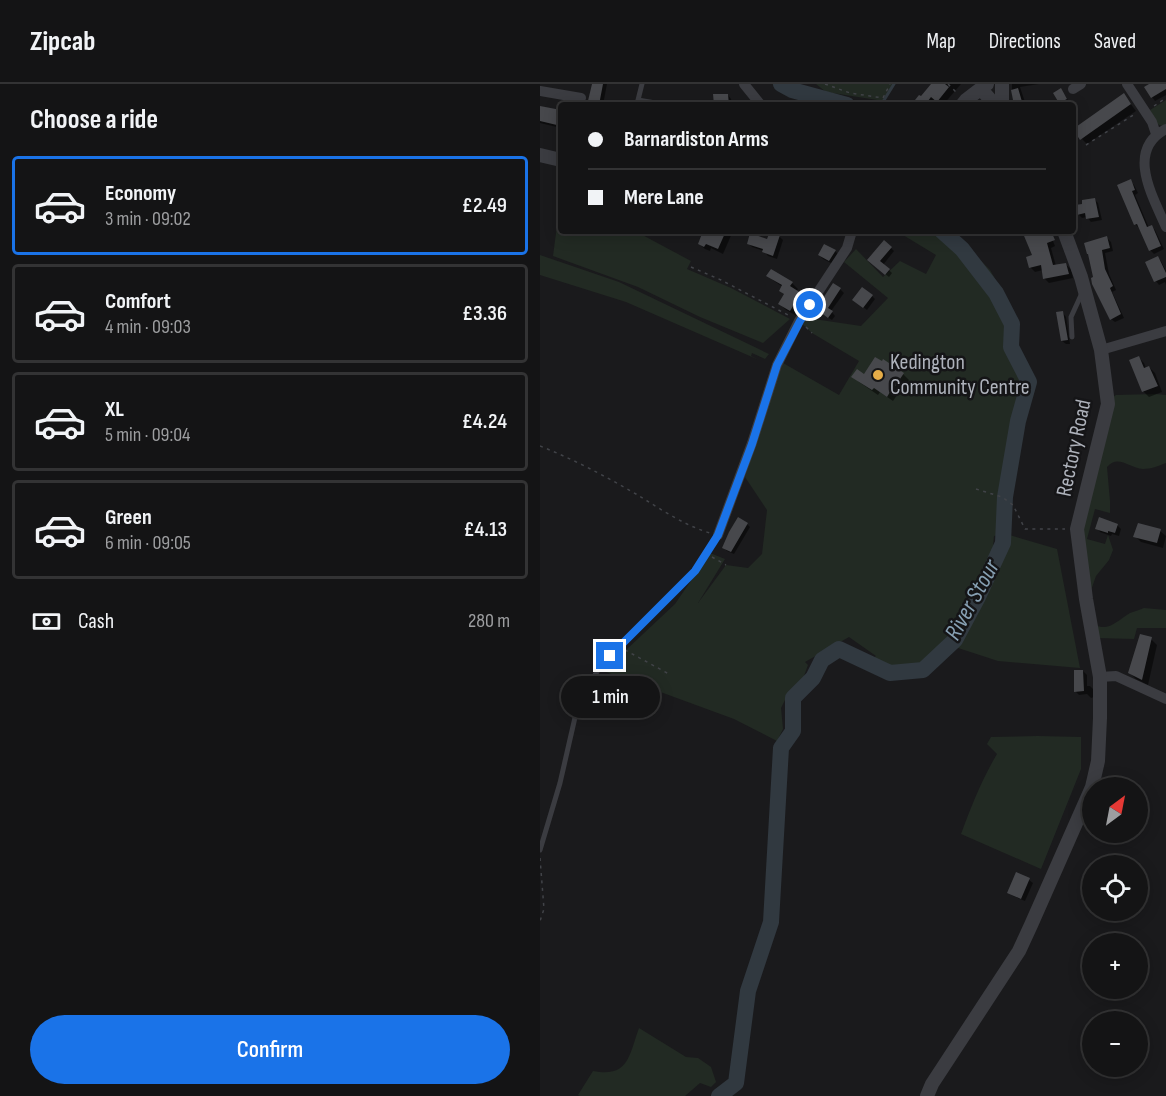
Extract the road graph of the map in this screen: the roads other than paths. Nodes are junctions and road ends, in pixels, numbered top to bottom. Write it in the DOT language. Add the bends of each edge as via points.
graph roads {
  1 [pos="642,84"];
  2 [pos="744,84"];
  3 [pos="1002,84"];
  4 [pos="1127,84"];
  5 [pos="984,87"];
  6 [pos="540,91"];
  7 [pos="581,98"];
  8 [pos="650,102"];
  9 [pos="759,102"];
  10 [pos="964,102"];
  11 [pos="993,102"];
  12 [pos="1002,102"];
  13 [pos="1161,132"];
  14 [pos="540,155"];
  15 [pos="558,159"];
  16 [pos="1166,227"];
  17 [pos="851,234"];
  18 [pos="1065,234"];
  19 [pos="1084,289"];
  20 [pos="1166,331"];
  21 [pos="1072,337"];
  22 [pos="1101,350"];
  23 [pos="718,535"];
  24 [pos="1100,678"];
  25 [pos="1166,699"];
  26 [pos="540,850"];
  27 [pos="927,1096"];
  1 -- 8 [label="lane" via="638,100"];
  2 -- 9 [label="street"];
  3 -- 12 [label="street"];
  4 -- 13 [label="street"];
  5 -- 10 [label="street"];
  5 -- 11 [label="street"];
  6 -- 7 [label="street"];
  13 -- 16 [label="street" via="1150,140 1144,167"];
  14 -- 15 [label="street"];
  17 -- 23 [label="street" via="847,248 800,321 773,374"];
  18 -- 19 [label="street, Rectory Road"];
  19 -- 21 [label="lane" via="1071,317"];
  19 -- 22 [label="street, Rectory Road"];
  20 -- 22 [label="street"];
  22 -- 24 [label="street, Rectory Road" via="1108,404 1077,530"];
  23 -- 26 [label="lane" via="695,571 602,664 579,700"];
  24 -- 25 [label="street" via="1116,676"];
  24 -- 27 [label="street, Rectory Road" via="1098,761 1092,787 1019,951"];
}
